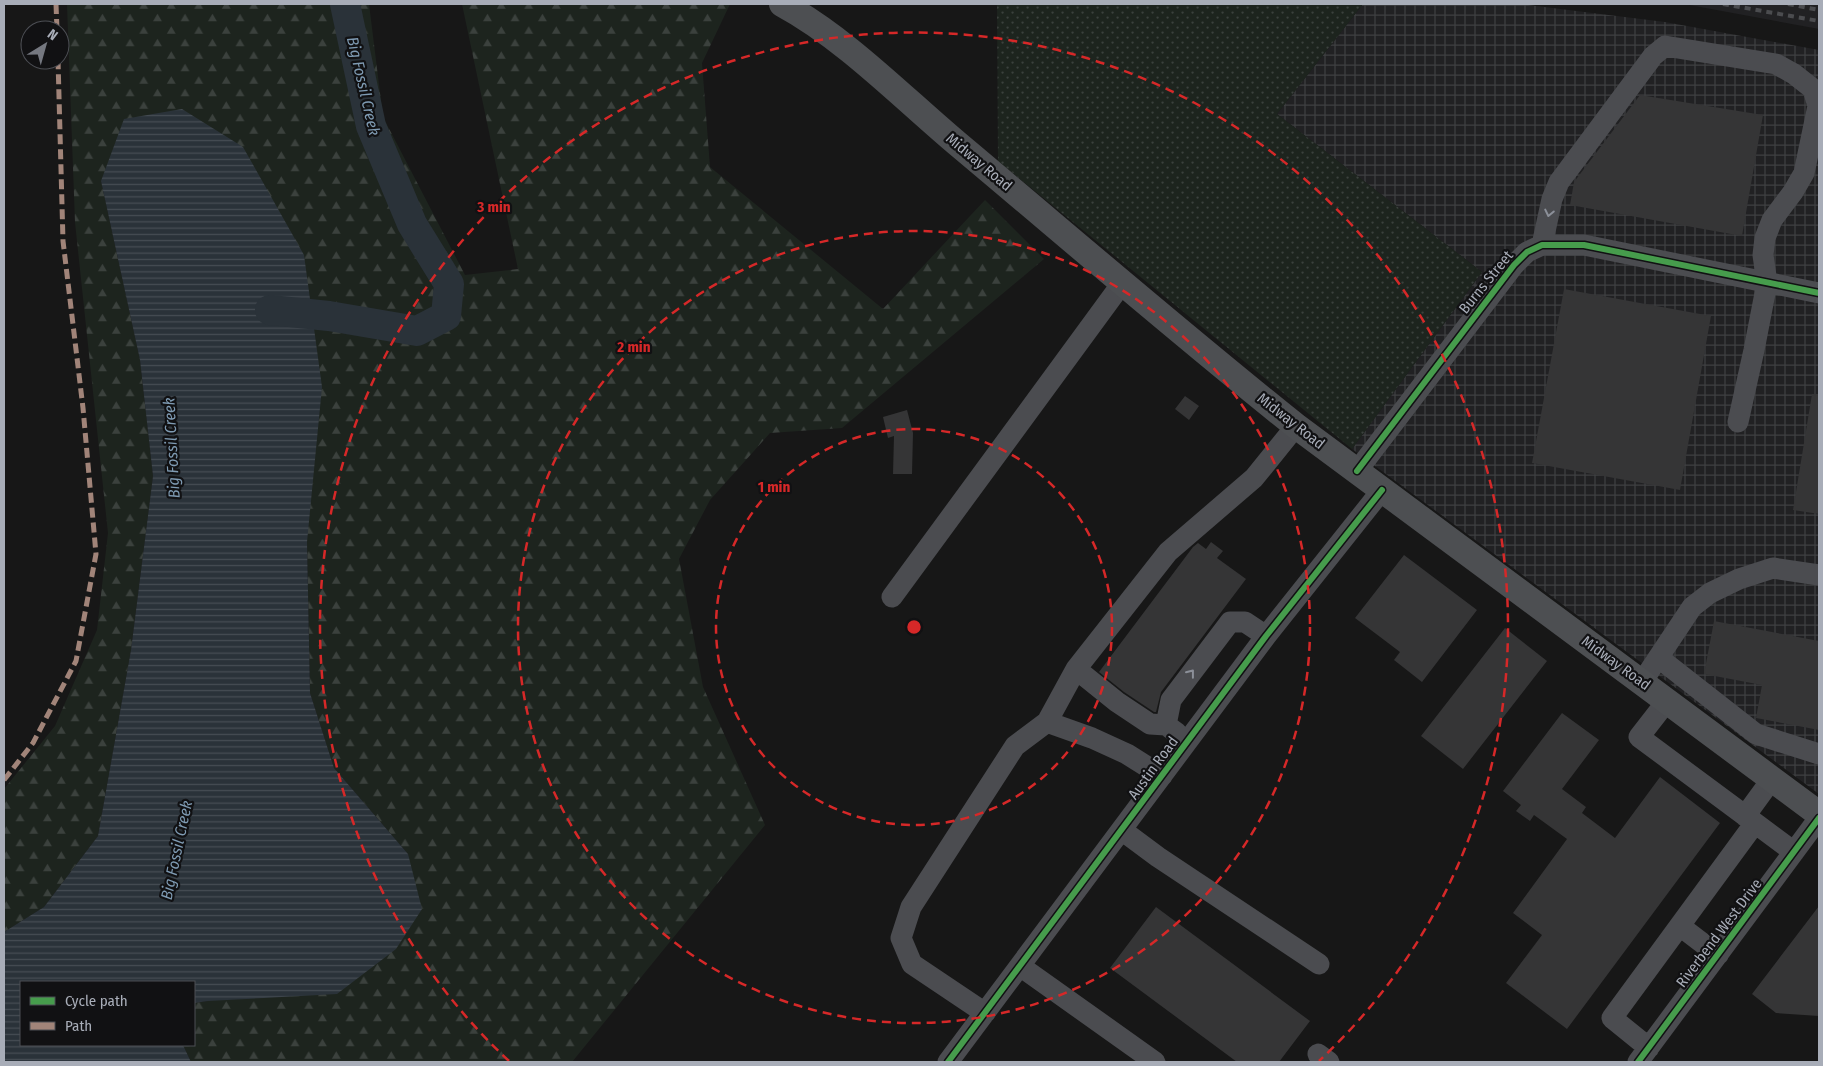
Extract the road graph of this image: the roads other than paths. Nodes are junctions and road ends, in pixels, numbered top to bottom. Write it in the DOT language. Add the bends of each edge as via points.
graph roads {
  1 [pos="782,4"];
  2 [pos="1542,245"];
  3 [pos="1123,282"];
  4 [pos="1767,282"];
  5 [pos="1819,293"];
  6 [pos="1738,422"];
  7 [pos="1296,426"];
  8 [pos="1357,471"];
  9 [pos="1382,490"];
  10 [pos="1819,576"];
  11 [pos="892,598"];
  12 [pos="1266,636"];
  13 [pos="1659,658"];
  14 [pos="1076,669"];
  15 [pos="1642,682"];
  16 [pos="1667,701"];
  17 [pos="1047,722"];
  18 [pos="1742,724"];
  19 [pos="1166,725"];
  20 [pos="1187,741"];
  21 [pos="1726,745"];
  22 [pos="1819,754"];
  23 [pos="1162,776"];
  24 [pos="1772,779"];
  25 [pos="1819,816"];
  26 [pos="1750,820"];
  27 [pos="1122,831"];
  28 [pos="1794,852"];
  29 [pos="1680,926"];
  30 [pos="1718,955"];
  31 [pos="1319,964"];
  32 [pos="1020,966"];
  33 [pos="985,1013"];
  34 [pos="1643,1055"];
  35 [pos="948,1062"];
  36 [pos="1155,1062"];
  1 -- 3 [label="main road, Midway Road" via="844,46"];
  2 -- 4 [label="street" via="1584,246"];
  4 -- 2 [label="street, one-way" via="1763,255 1765,238 1772,220 1804,173 1818,106 1813,89 1776,64 1665,46 1653,56 1560,182 1552,199"];
  2 -- 8 [label="street, Burns Street" via="1527,252 1514,265"];
  3 -- 7 [label="main road, Midway Road"];
  3 -- 11 [label="street"];
  4 -- 5 [label="street"];
  4 -- 6 [label="street"];
  7 -- 8 [label="main road, Midway Road"];
  7 -- 14 [label="street" via="1254,478 1168,552"];
  8 -- 9 [label="main road, Midway Road"];
  9 -- 12 [label="street, Austin Road"];
  9 -- 15 [label="main road, Midway Road"];
  10 -- 13 [label="street" via="1773,568 1710,593 1692,607"];
  19 -- 12 [label="street, one-way" via="1171,700 1230,622 1245,622"];
  12 -- 20 [label="street, Austin Road"];
  13 -- 15 [label="street"];
  13 -- 18 [label="street"];
  14 -- 17 [label="street"];
  14 -- 19 [label="street" via="1150,724"];
  15 -- 16 [label="main road, Midway Road"];
  16 -- 21 [label="main road, Midway Road"];
  16 -- 26 [label="street" via="1639,737"];
  17 -- 23 [label="street" via="1127,754"];
  17 -- 33 [label="street" via="1015,746 911,907 901,938 912,964"];
  18 -- 21 [label="street"];
  18 -- 22 [label="street" via="1756,734"];
  19 -- 20 [label="street"];
  20 -- 23 [label="street, Austin Road"];
  21 -- 24 [label="main road, Midway Road"];
  23 -- 27 [label="street, Austin Road"];
  24 -- 25 [label="main road, Midway Road"];
  24 -- 26 [label="street"];
  25 -- 28 [label="street, Riverbend West Drive"];
  26 -- 28 [label="street"];
  26 -- 29 [label="street"];
  27 -- 31 [label="street"];
  27 -- 32 [label="street, Austin Road"];
  28 -- 30 [label="street, Riverbend West Drive"];
  29 -- 30 [label="street"];
  29 -- 34 [label="street" via="1612,1018"];
  30 -- 34 [label="street, Riverbend West Drive"];
  32 -- 33 [label="street, Austin Road"];
  32 -- 36 [label="street"];
  33 -- 35 [label="street, Austin Road"];
}
